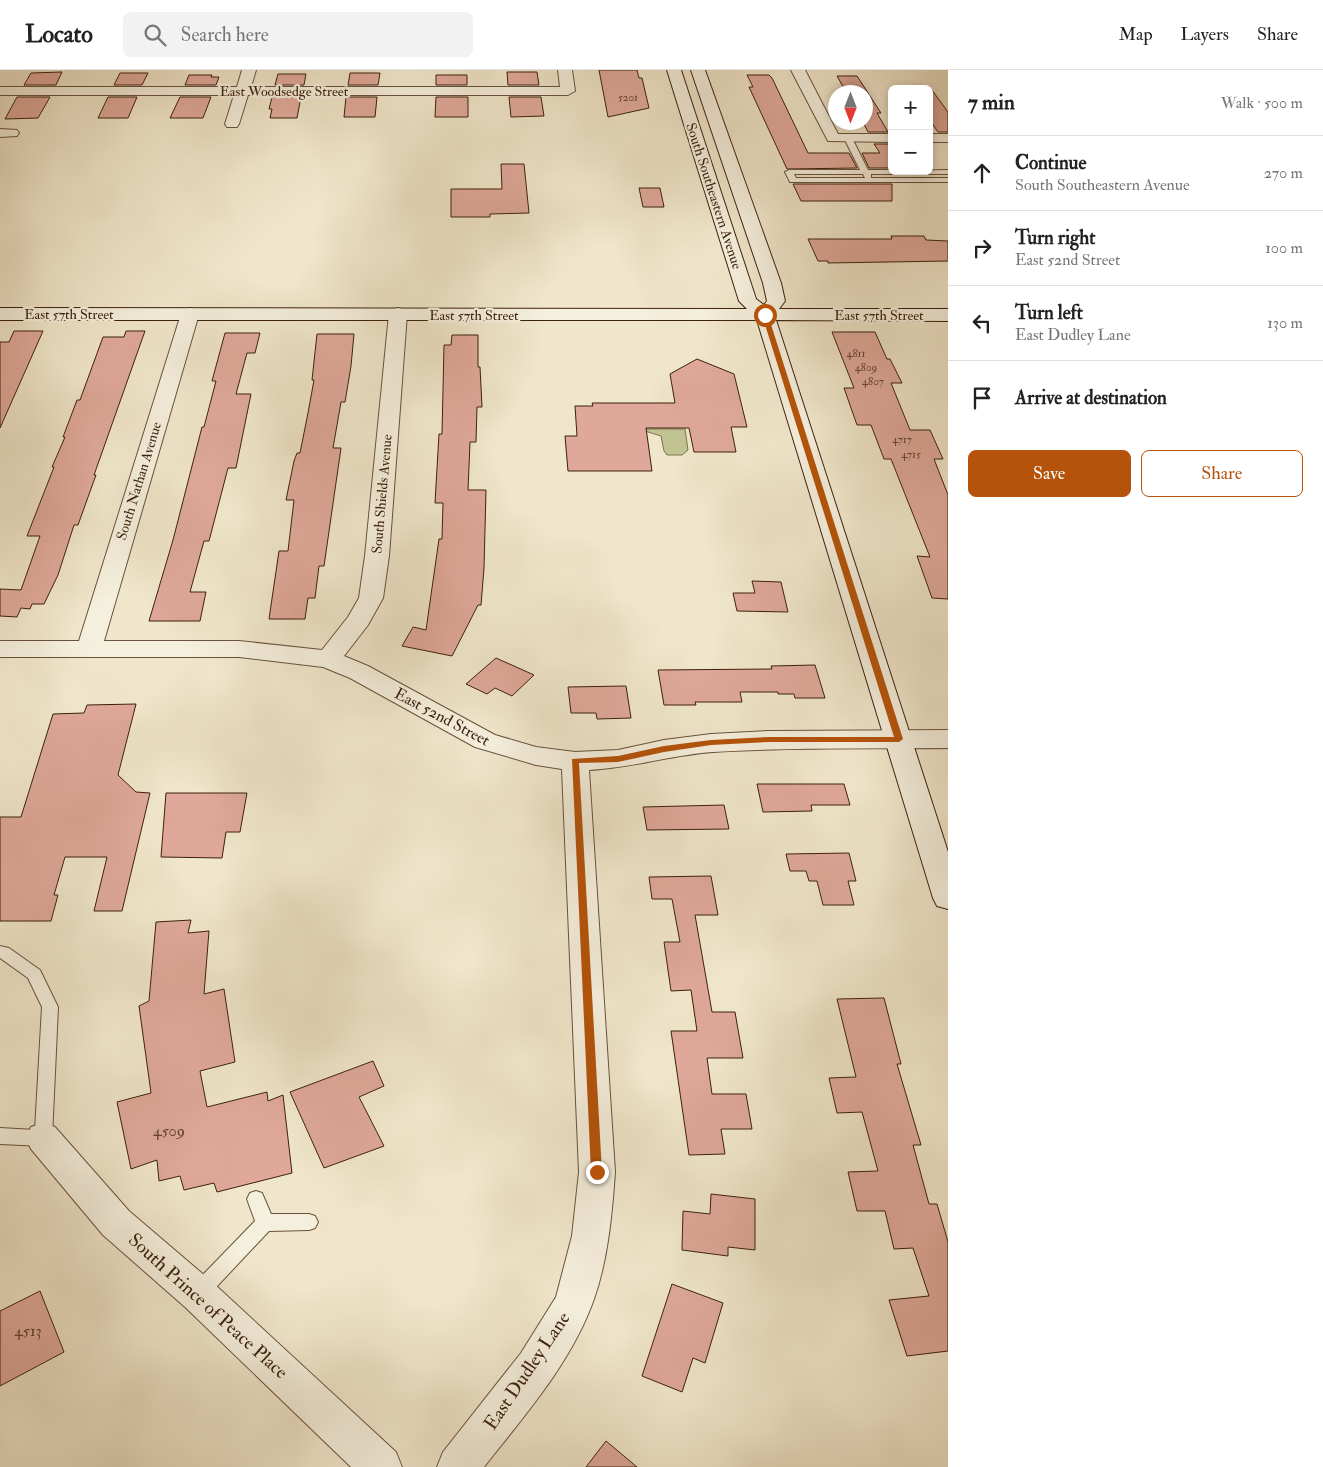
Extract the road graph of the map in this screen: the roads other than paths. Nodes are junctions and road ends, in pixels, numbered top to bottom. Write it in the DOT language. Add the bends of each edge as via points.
graph roads {
  1 [pos="249,70"];
  2 [pos="566,70"];
  3 [pos="674,70"];
  4 [pos="698,70"];
  5 [pos="798,70"];
  6 [pos="87,77"];
  7 [pos="0,91"];
  8 [pos="80,91"];
  9 [pos="242,91"];
  10 [pos="232,124"];
  11 [pos="848,138"];
  12 [pos="888,138"];
  13 [pos="933,138"];
  14 [pos="948,138"];
  15 [pos="865,172"];
  16 [pos="948,172"];
  17 [pos="870,180"];
  18 [pos="948,180"];
  19 [pos="0,300"];
  20 [pos="748,301"];
  21 [pos="948,301"];
  22 [pos="771,308"];
  23 [pos="0,314"];
  24 [pos="190,314"];
  25 [pos="398,314"];
  26 [pos="948,315"];
  27 [pos="0,648"];
  28 [pos="89,648"];
  29 [pos="328,659"];
  30 [pos="899,739"];
  31 [pos="948,740"];
  32 [pos="575,761"];
  33 [pos="948,898"];
  34 [pos="0,952"];
  35 [pos="0,1136"];
  36 [pos="42,1138"];
  37 [pos="256,1198"];
  38 [pos="309,1222"];
  39 [pos="265,1223"];
  40 [pos="198,1294"];
  41 [pos="381,1467"];
  42 [pos="458,1467"];
  1 -- 9 [label="main road"];
  2 -- 9 [label="main road, East Woodsedge Street" via="568,91 405,84"];
  3 -- 20 [label="main road, South Southeastern Avenue"];
  4 -- 22 [label="main road, South Southeastern Avenue"];
  5 -- 11 [label="main road" via="833,138"];
  6 -- 8 [label="main road"];
  7 -- 8 [label="main road, East Woodsedge Street"];
  8 -- 9 [label="main road, East Woodsedge Street"];
  9 -- 10 [label="main road"];
  11 -- 12 [label="main road"];
  11 -- 15 [label="lane"];
  13 -- 14 [label="main road"];
  15 -- 16 [label="lane"];
  15 -- 17 [label="lane"];
  15 -- 17 [label="lane" via="789,172 793,180"];
  17 -- 18 [label="lane"];
  19 -- 20 [label="main road, East 57th Street"];
  20 -- 22 [label="main road, East 57th Street"];
  21 -- 22 [label="main road, East 57th Street"];
  22 -- 25 [label="main road, East 57th Street"];
  22 -- 26 [label="main road, East 57th Street"];
  22 -- 30 [label="main road, South Southeastern Avenue"];
  23 -- 24 [label="main road, East 57th Street"];
  24 -- 25 [label="main road, East 57th Street"];
  24 -- 28 [label="main road, South Nathan Avenue"];
  25 -- 29 [label="main road, South Shields Avenue" via="371,598 359,620"];
  27 -- 28 [label="main road, East 52nd Street"];
  28 -- 29 [label="main road, East 52nd Street" via="239,649"];
  29 -- 32 [label="main road, East 52nd Street" via="359,672 484,742 536,756"];
  30 -- 31 [label="main road, East 52nd Street"];
  30 -- 32 [label="main road, East 52nd Street" via="711,743 618,759"];
  30 -- 33 [label="main road, South Southeastern Avenue"];
  32 -- 42 [label="main road, East Dudley Lane" via="597,1172 586,1256 574,1300 561,1327 509,1404"];
  34 -- 36 [label="lane" via="34,974 50,1006"];
  35 -- 36 [label="lane"];
  36 -- 40 [label="main road, South Prince of Peace Place" via="116,1223"];
  37 -- 39 [label="lane"];
  38 -- 39 [label="lane"];
  39 -- 40 [label="lane"];
  40 -- 41 [label="main road, South Prince of Peace Place"];
}
